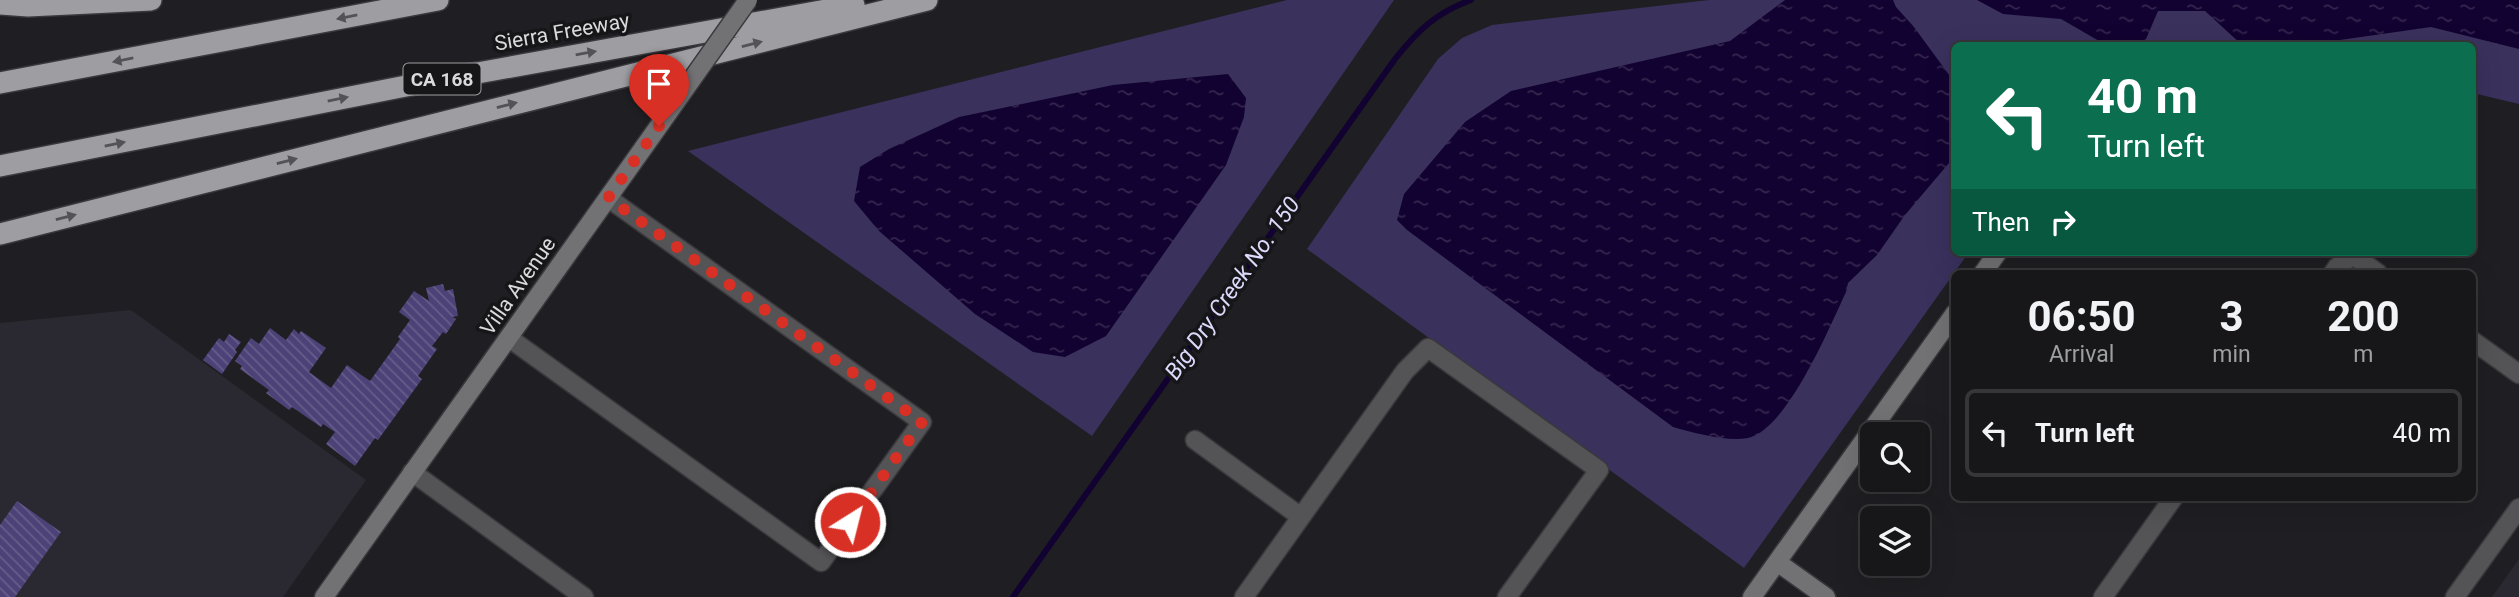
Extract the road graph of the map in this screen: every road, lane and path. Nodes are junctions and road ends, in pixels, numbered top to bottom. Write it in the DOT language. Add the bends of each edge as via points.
graph roads {
  1 [pos="151,0"];
  2 [pos="438,0"];
  3 [pos="748,0"];
  4 [pos="886,0"];
  5 [pos="927,0"];
  6 [pos="0,4"];
  7 [pos="0,83"];
  8 [pos="0,166"];
  9 [pos="608,198"];
  10 [pos="0,234"];
  11 [pos="2350,256"];
  12 [pos="2357,256"];
  13 [pos="2336,270"];
  14 [pos="2374,270"];
  15 [pos="1951,319"];
  16 [pos="509,338"];
  17 [pos="2476,343"];
  18 [pos="2519,374"];
  19 [pos="1195,440"];
  20 [pos="412,472"];
  21 [pos="2171,501"];
  22 [pos="2519,508"];
  23 [pos="1301,517"];
  24 [pos="1777,562"];
  25 [pos="324,597"];
  26 [pos="584,597"];
  27 [pos="1244,597"];
  28 [pos="1507,597"];
  29 [pos="1752,597"];
  30 [pos="1826,597"];
  31 [pos="2103,597"];
  32 [pos="2455,597"];
  1 -- 6 [label="highway"];
  2 -- 7 [label="highway, one-way"];
  3 -- 9 [label="main road, Villa Avenue, bridge"];
  8 -- 4 [label="highway, Sierra Freeway / CA 168, one-way" via="411,85"];
  10 -- 5 [label="highway, one-way"];
  9 -- 16 [label="main road, Villa Avenue"];
  9 -- 16 [label="street" via="922,422 821,562"];
  11 -- 13 [label="street"];
  12 -- 14 [label="street"];
  15 -- 24 [label="main road"];
  16 -- 20 [label="main road, Villa Avenue"];
  17 -- 18 [label="street"];
  19 -- 23 [label="street"];
  20 -- 25 [label="main road, Villa Avenue"];
  20 -- 26 [label="street"];
  21 -- 31 [label="street"];
  22 -- 32 [label="street"];
  23 -- 27 [label="street"];
  23 -- 28 [label="street" via="1405,371 1428,348 1599,470"];
  24 -- 29 [label="main road"];
  24 -- 30 [label="main road"];
}
